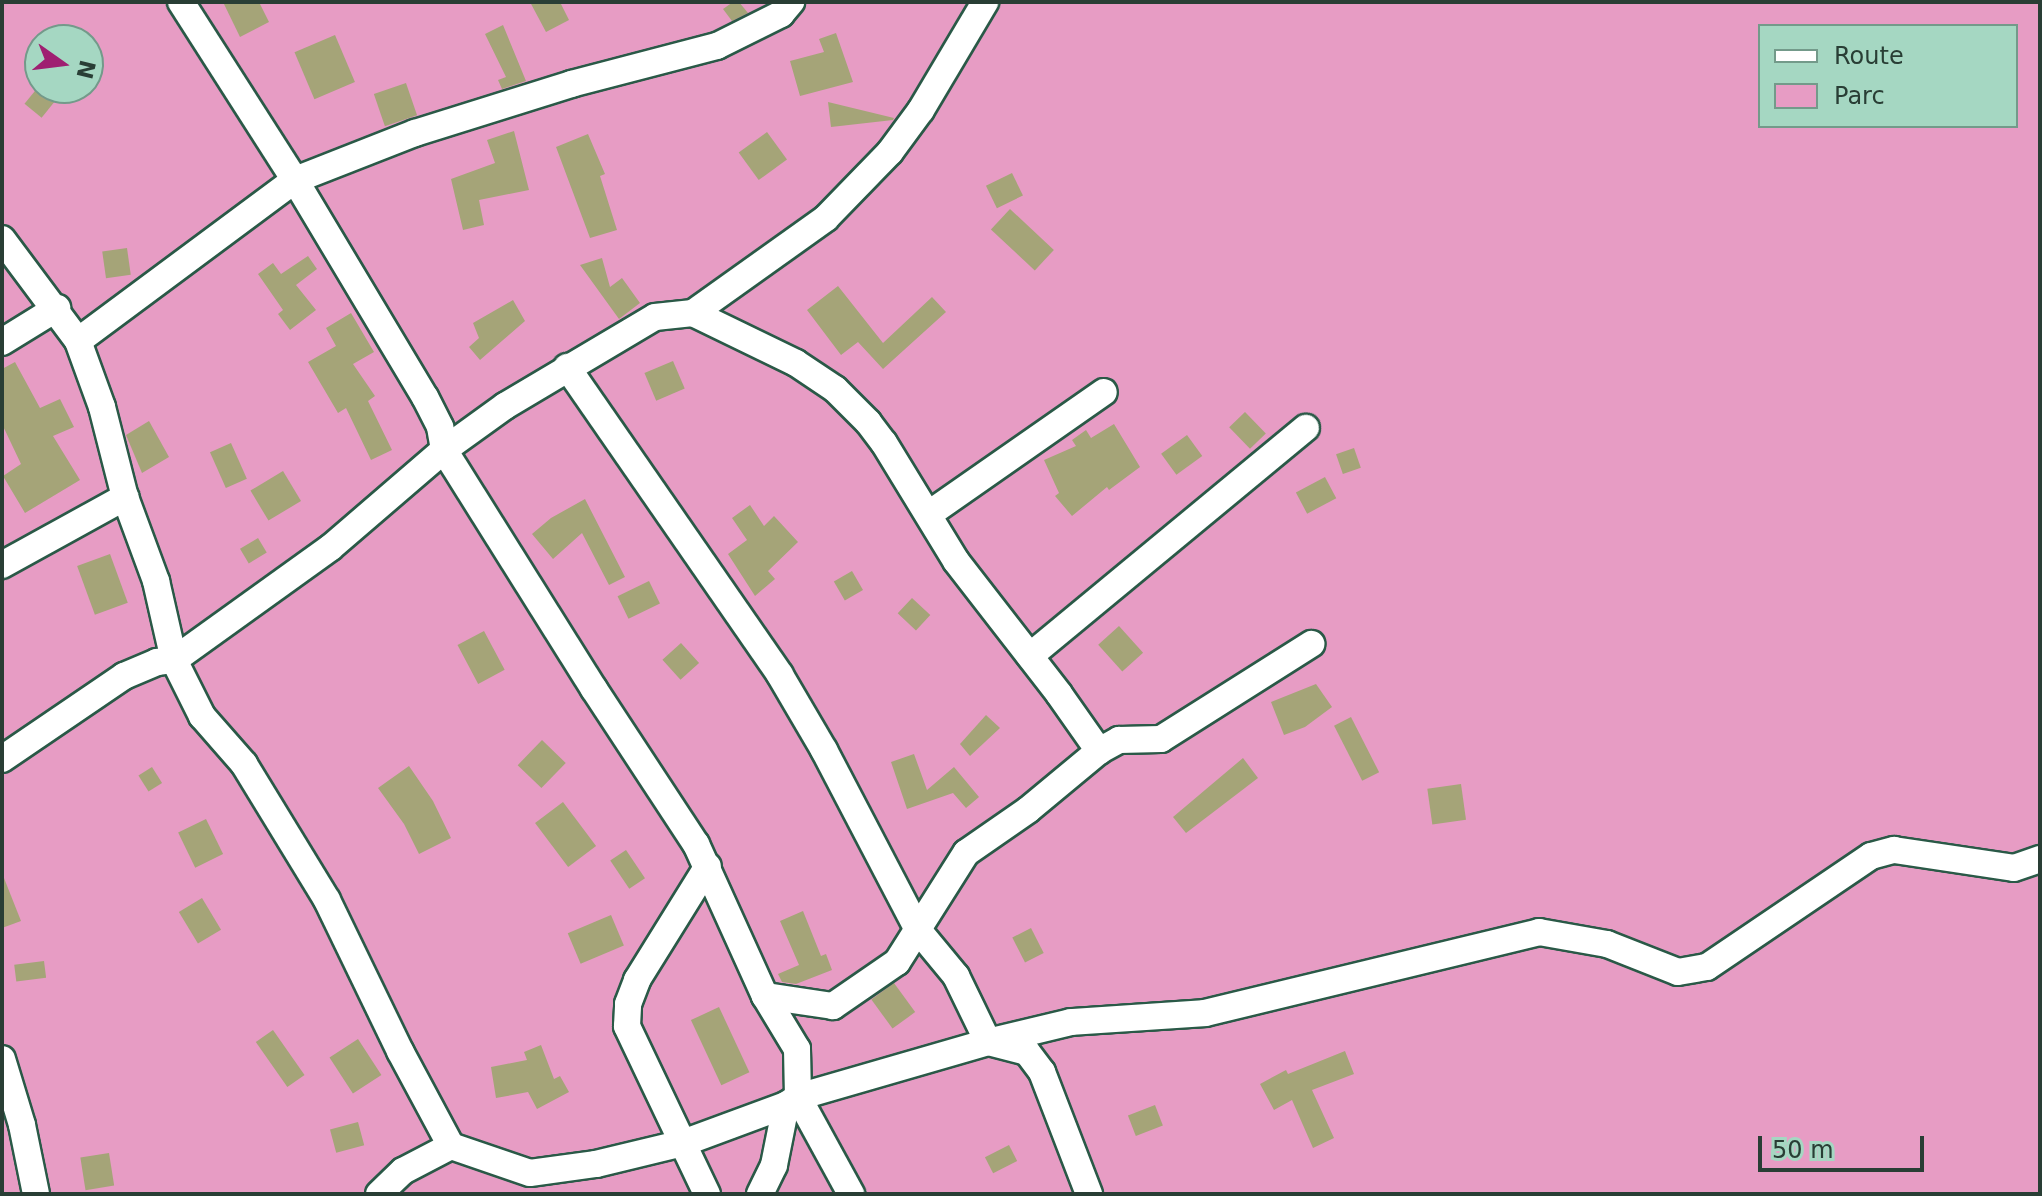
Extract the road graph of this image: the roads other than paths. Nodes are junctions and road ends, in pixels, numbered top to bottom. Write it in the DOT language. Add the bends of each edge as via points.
graph roads {
  1 [pos="181,2"];
  2 [pos="791,2"];
  3 [pos="985,2"];
  4 [pos="295,180"];
  5 [pos="2,239"];
  6 [pos="57,308"];
  7 [pos="693,313"];
  8 [pos="78,341"];
  9 [pos="2,342"];
  10 [pos="567,367"];
  11 [pos="1104,392"];
  12 [pos="1306,428"];
  13 [pos="444,450"];
  14 [pos="125,497"];
  15 [pos="929,514"];
  16 [pos="2,565"];
  17 [pos="1311,644"];
  18 [pos="1030,656"];
  19 [pos="174,660"];
  20 [pos="1099,751"];
  21 [pos="2,759"];
  22 [pos="2040,859"];
  23 [pos="708,866"];
  24 [pos="918,930"];
  25 [pos="765,996"];
  26 [pos="988,1042"];
  27 [pos="2,1059"];
  28 [pos="792,1101"];
  29 [pos="683,1143"];
  30 [pos="451,1146"];
  31 [pos="534,1184"];
  32 [pos="36,1194"];
  33 [pos="379,1194"];
  34 [pos="707,1194"];
  35 [pos="760,1194"];
  36 [pos="851,1194"];
  37 [pos="1089,1194"];
  1 -- 4 [label="street"];
  2 -- 4 [label="street" via="781,14 717,46 415,133"];
  3 -- 7 [label="street" via="921,110 852,193 826,218"];
  4 -- 8 [label="street"];
  4 -- 13 [label="street" via="425,397"];
  5 -- 6 [label="street"];
  6 -- 8 [label="street"];
  6 -- 9 [label="street"];
  7 -- 10 [label="street" via="655,317"];
  7 -- 15 [label="street" via="796,363 835,389 884,443"];
  8 -- 14 [label="street"];
  10 -- 13 [label="street"];
  10 -- 24 [label="street" via="780,675"];
  11 -- 15 [label="street"];
  12 -- 18 [label="street"];
  13 -- 19 [label="street" via="330,548"];
  13 -- 23 [label="street"];
  14 -- 16 [label="street"];
  14 -- 19 [label="street" via="156,581"];
  15 -- 18 [label="street" via="956,561"];
  17 -- 20 [label="street" via="1161,739 1119,740"];
  18 -- 20 [label="street"];
  19 -- 21 [label="street" via="124,676"];
  19 -- 30 [label="street" via="202,716 244,764 327,900"];
  20 -- 24 [label="street" via="966,853"];
  22 -- 26 [label="street" via="2014,868 1894,850 1871,856 1707,967 1678,972 1607,944 1539,932 1205,1013 1071,1022"];
  23 -- 25 [label="street"];
  23 -- 29 [label="street" via="637,980 628,1004 627,1026"];
  24 -- 25 [label="street" via="897,962 833,1006"];
  24 -- 26 [label="street" via="956,976"];
  25 -- 28 [label="street" via="797,1049"];
  26 -- 28 [label="street"];
  26 -- 37 [label="street" via="1027,1052 1042,1072"];
  27 -- 32 [label="street"];
  28 -- 29 [label="street"];
  28 -- 35 [label="street"];
  28 -- 36 [label="street"];
  29 -- 31 [label="street"];
  29 -- 34 [label="street"];
  30 -- 31 [label="street"];
  30 -- 33 [label="street" via="403,1171"];
}
